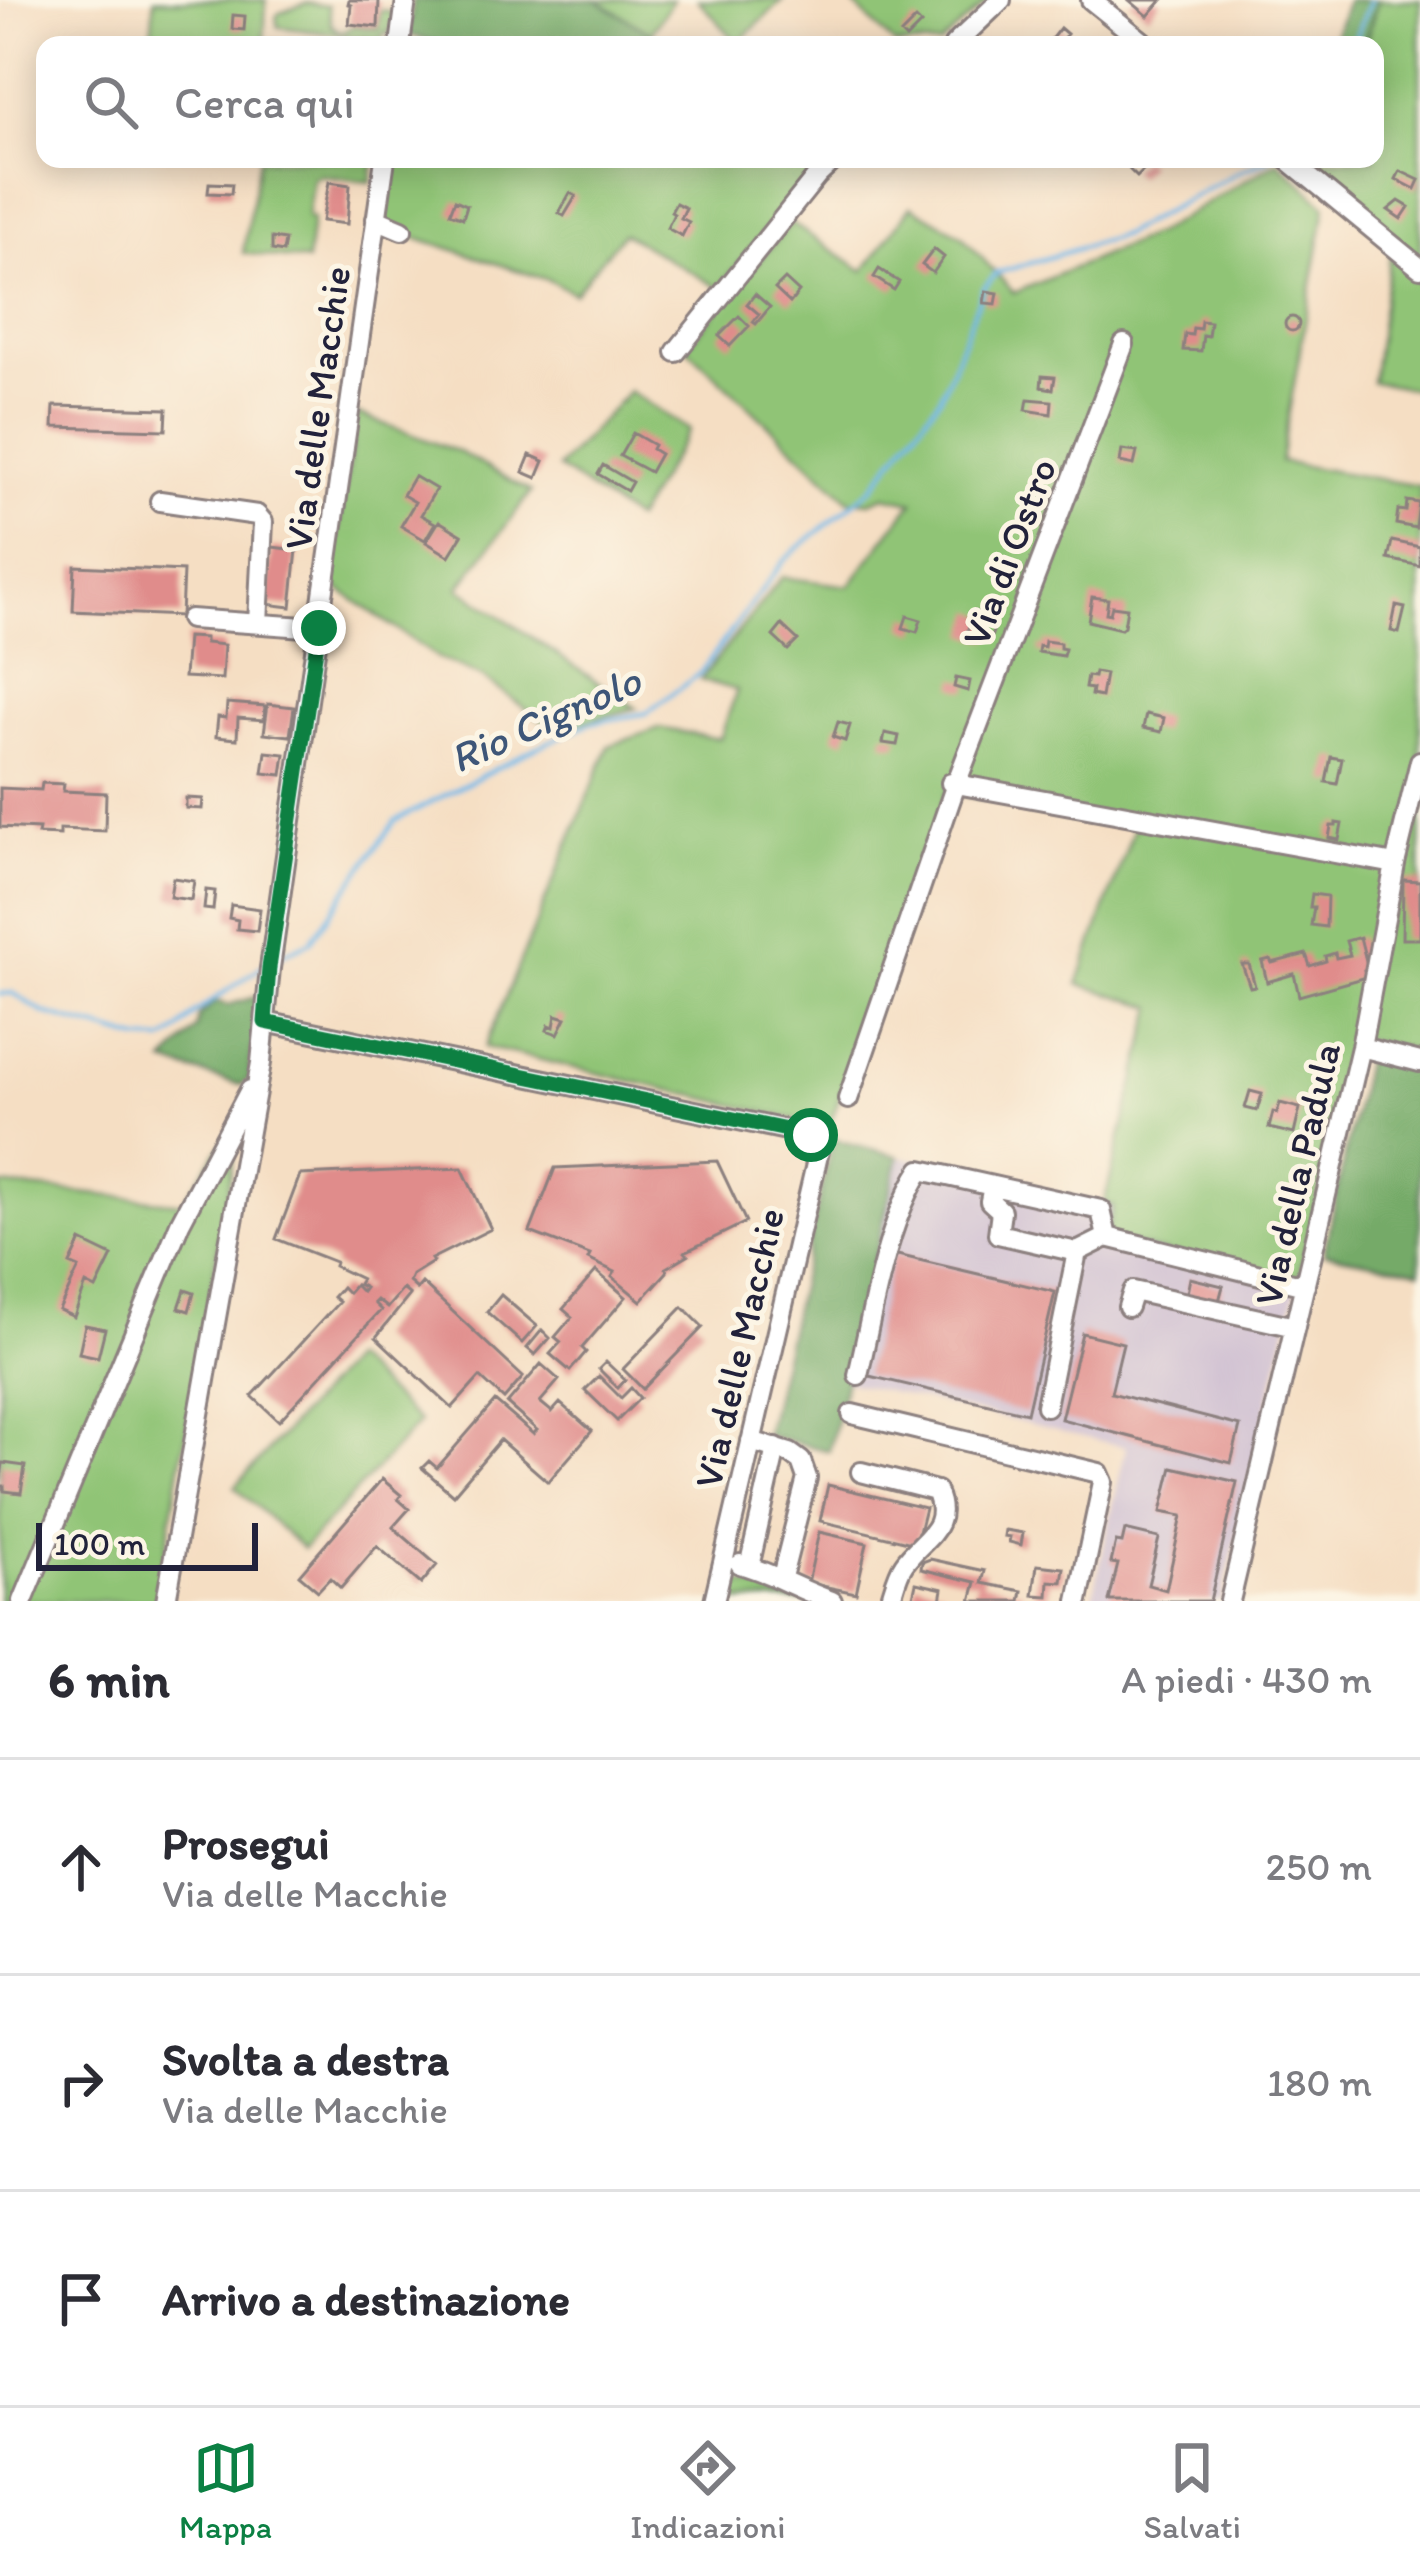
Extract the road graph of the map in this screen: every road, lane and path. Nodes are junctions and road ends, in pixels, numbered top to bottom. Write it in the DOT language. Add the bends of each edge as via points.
graph roads {
  1 [pos="406,0"];
  2 [pos="1001,0"];
  3 [pos="1088,3"];
  4 [pos="401,36"];
  5 [pos="963,36"];
  6 [pos="1134,36"];
  7 [pos="384,168"];
  8 [pos="825,168"];
  9 [pos="1296,168"];
  10 [pos="376,219"];
  11 [pos="402,230"];
  12 [pos="1419,265"];
  13 [pos="1124,344"];
  14 [pos="676,352"];
  15 [pos="160,501"];
  16 [pos="190,619"];
  17 [pos="258,622"];
  18 [pos="319,628"];
  19 [pos="1420,761"];
  20 [pos="953,783"];
  21 [pos="1396,864"];
  22 [pos="265,1022"];
  23 [pos="1361,1047"];
  24 [pos="1420,1061"];
  25 [pos="260,1073"];
  26 [pos="848,1099"];
  27 [pos="993,1186"];
  28 [pos="1107,1237"];
  29 [pos="1077,1252"];
  30 [pos="1305,1286"];
  31 [pos="1128,1307"];
  32 [pos="1295,1327"];
  33 [pos="858,1375"];
  34 [pos="1046,1406"];
  35 [pos="852,1414"];
  36 [pos="752,1441"];
  37 [pos="776,1448"];
  38 [pos="861,1472"];
  39 [pos="724,1560"];
  40 [pos="748,1567"];
  41 [pos="782,1577"];
  42 [pos="23,1601"];
  43 [pos="166,1601"];
  44 [pos="714,1601"];
  45 [pos="832,1601"];
  46 [pos="890,1601"];
  47 [pos="1078,1601"];
  48 [pos="1230,1601"];
  1 -- 4 [label="street"];
  2 -- 5 [label="street"];
  3 -- 6 [label="street"];
  7 -- 10 [label="street, Via delle Macchie"];
  8 -- 14 [label="street"];
  9 -- 12 [label="street" via="1338,210"];
  10 -- 11 [label="street"];
  10 -- 18 [label="street, Via delle Macchie"];
  13 -- 20 [label="street, Via di Ostro"];
  15 -- 17 [label="street" via="263,522"];
  16 -- 17 [label="street"];
  17 -- 18 [label="street"];
  18 -- 22 [label="street, Via delle Macchie"];
  19 -- 21 [label="street, Via della Padula"];
  20 -- 21 [label="street"];
  20 -- 26 [label="street, Via di Ostro"];
  21 -- 23 [label="street, Via della Padula"];
  22 -- 25 [label="street, Via delle Macchie"];
  22 -- 36 [label="street, Via delle Macchie" via="811,1135 819,1151"];
  23 -- 24 [label="street"];
  23 -- 30 [label="street, Via della Padula"];
  25 -- 42 [label="street, Via delle Macchie" via="180,1223"];
  25 -- 43 [label="street, Via delle Macchie"];
  27 -- 28 [label="street" via="1101,1210"];
  27 -- 29 [label="street" via="998,1234"];
  27 -- 33 [label="street" via="921,1170 908,1189"];
  28 -- 29 [label="street"];
  28 -- 30 [label="street"];
  29 -- 34 [label="street"];
  30 -- 32 [label="street, Via della Padula"];
  31 -- 32 [label="street" via="1133,1291"];
  32 -- 48 [label="street, Via della Padula"];
  35 -- 47 [label="street" via="1099,1473"];
  36 -- 37 [label="street"];
  36 -- 39 [label="street, Via delle Macchie"];
  37 -- 40 [label="street"];
  37 -- 41 [label="street" via="801,1461 807,1478"];
  38 -- 46 [label="street" via="936,1491 942,1504 935,1532 902,1566"];
  39 -- 40 [label="street"];
  39 -- 44 [label="street, Via delle Macchie"];
  40 -- 41 [label="street"];
  41 -- 45 [label="street"];
}
